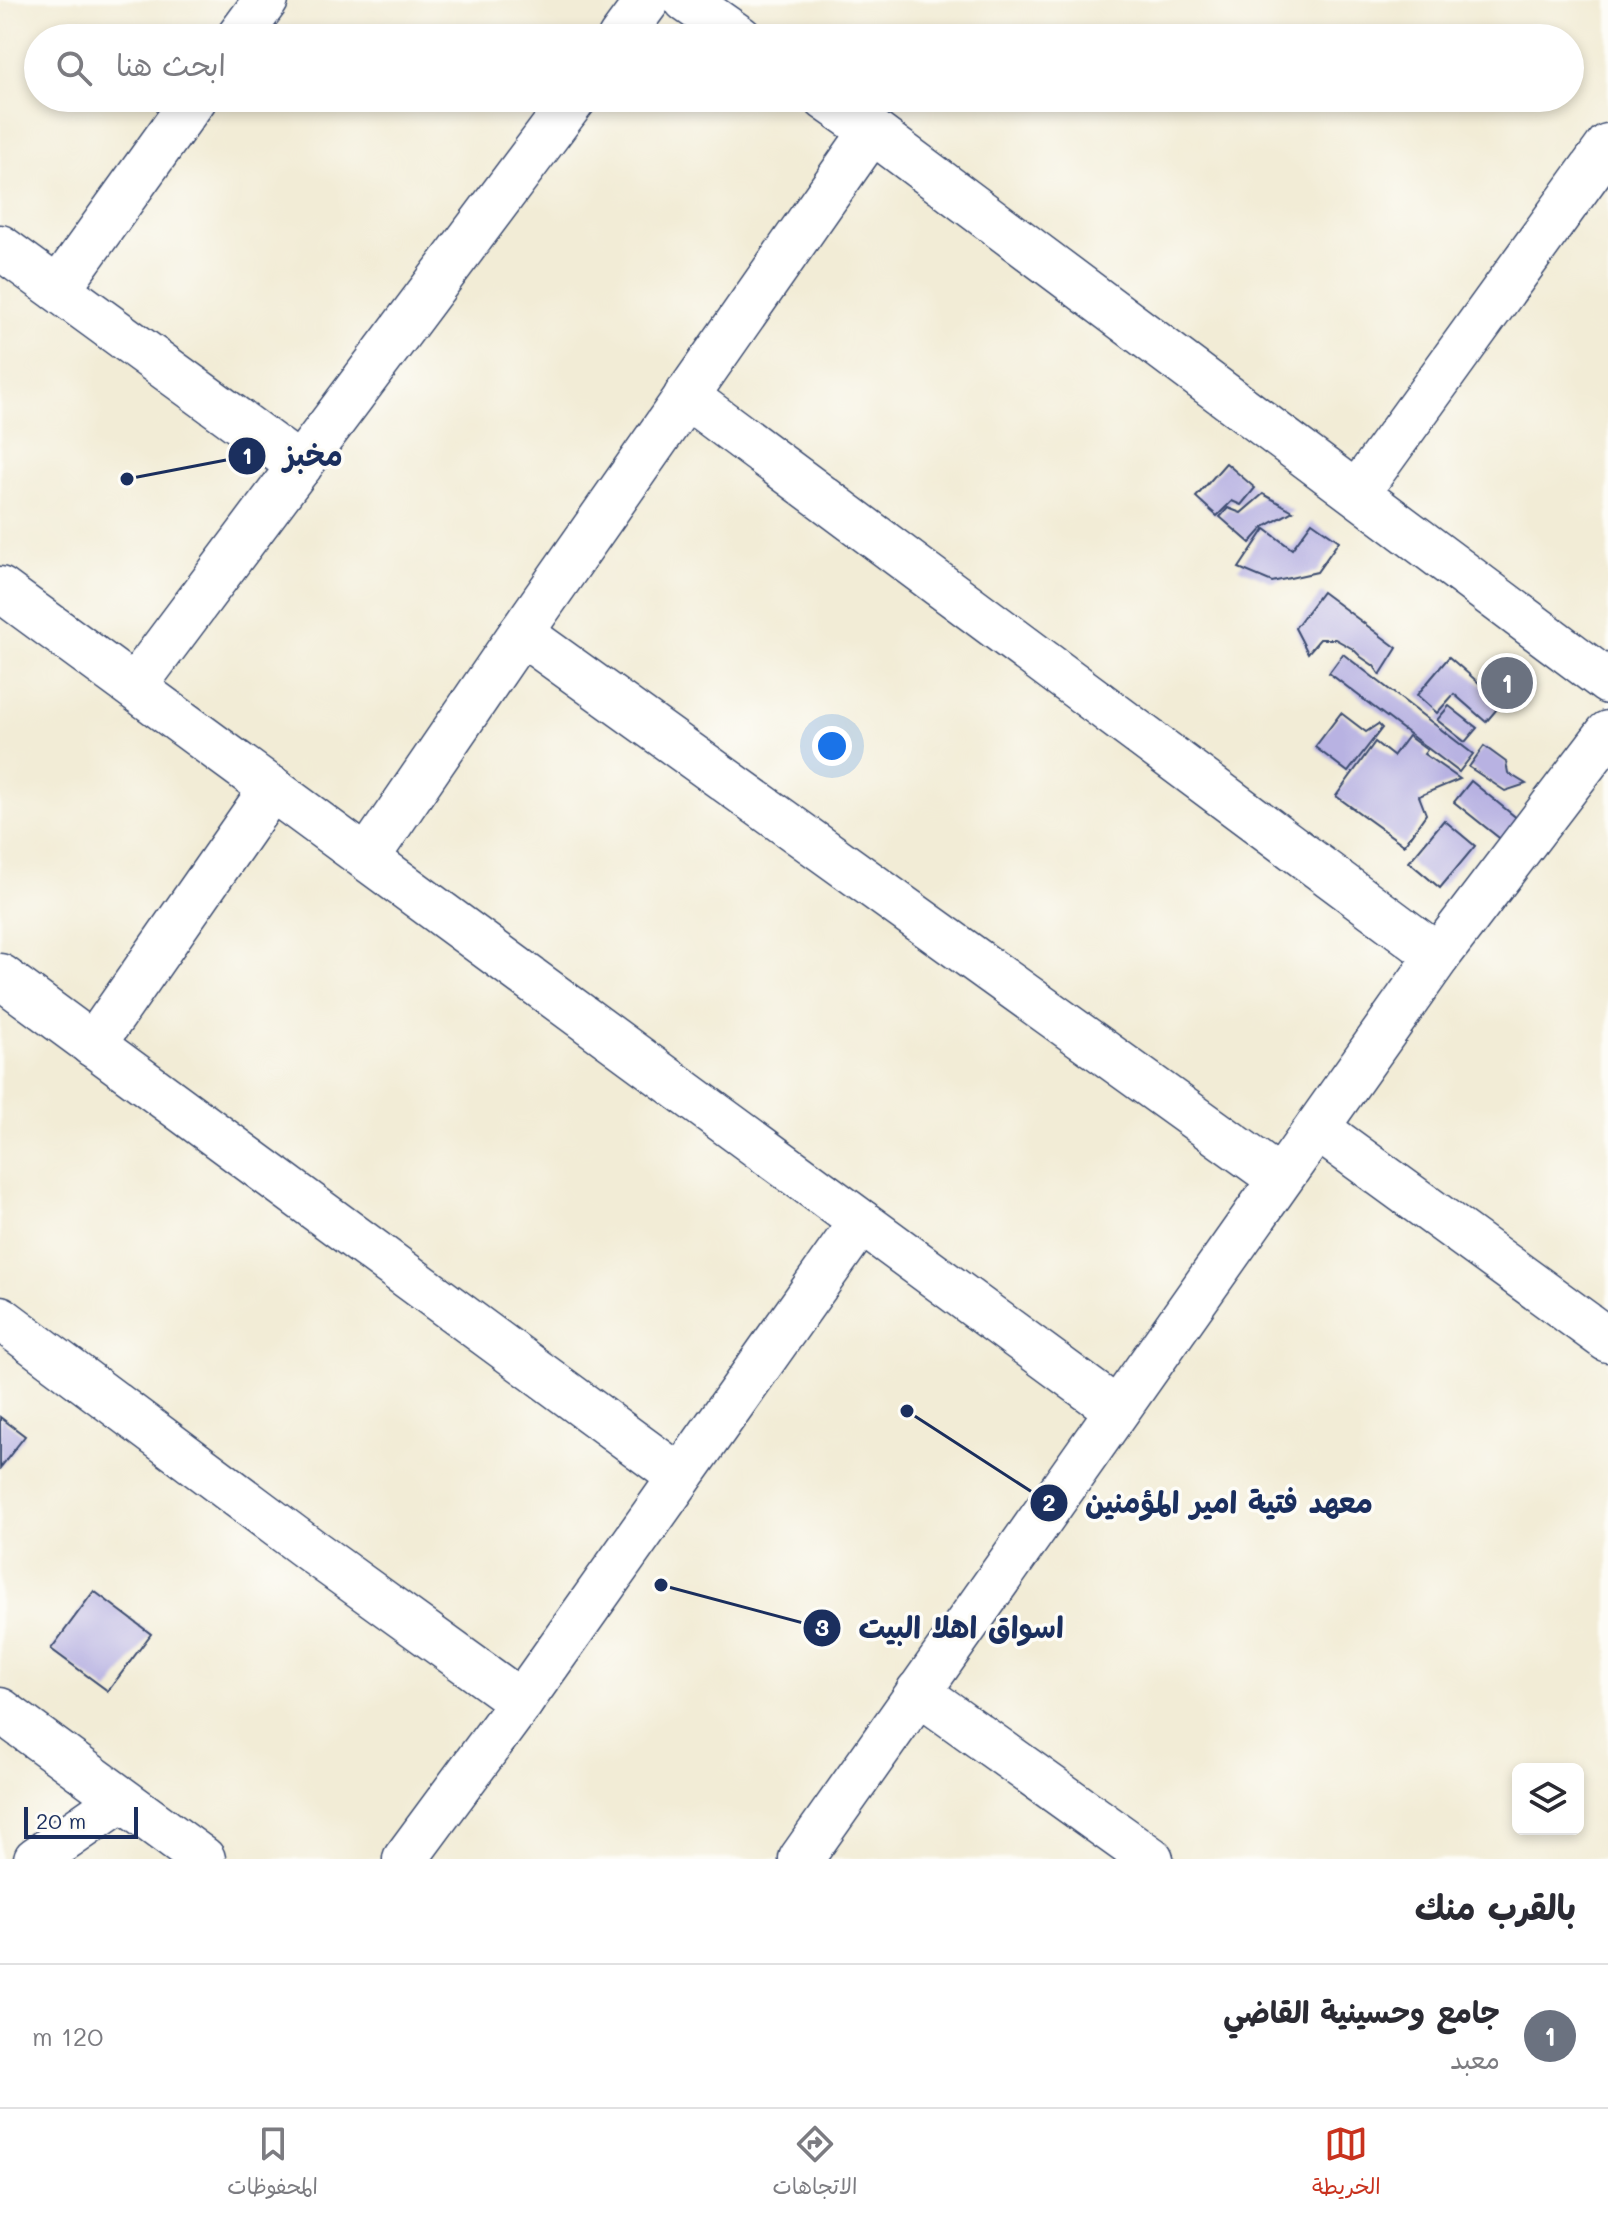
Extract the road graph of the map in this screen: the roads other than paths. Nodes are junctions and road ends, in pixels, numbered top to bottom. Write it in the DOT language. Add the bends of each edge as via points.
graph roads {
  1 [pos="266,0"];
  2 [pos="648,0"];
  3 [pos="686,0"];
  4 [pos="248,24"];
  5 [pos="630,24"];
  6 [pos="720,24"];
  7 [pos="185,112"];
  8 [pos="565,112"];
  9 [pos="845,112"];
  10 [pos="872,131"];
  11 [pos="1608,146"];
  12 [pos="0,247"];
  13 [pos="58,289"];
  14 [pos="686,396"];
  15 [pos="300,466"];
  16 [pos="1357,493"];
  17 [pos="0,589"];
  18 [pos="521,633"];
  19 [pos="1608,682"];
  20 [pos="134,687"];
  21 [pos="1608,733"];
  22 [pos="272,788"];
  23 [pos="367,858"];
  24 [pos="1438,956"];
  25 [pos="0,976"];
  26 [pos="93,1045"];
  27 [pos="1317,1128"];
  28 [pos="1280,1179"];
  29 [pos="861,1222"];
  30 [pos="0,1318"];
  31 [pos="1608,1340"];
  32 [pos="1117,1410"];
  33 [pos="680,1477"];
  34 [pos="918,1692"];
  35 [pos="521,1702"];
  36 [pos="0,1710"];
  37 [pos="121,1800"];
  38 [pos="36,1859"];
  39 [pos="203,1859"];
  40 [pos="405,1859"];
  41 [pos="801,1859"];
  42 [pos="1151,1859"];
  1 -- 4 [label="street"];
  2 -- 5 [label="street"];
  3 -- 6 [label="street"];
  7 -- 13 [label="street"];
  8 -- 15 [label="street"];
  9 -- 10 [label="street"];
  10 -- 14 [label="street"];
  10 -- 16 [label="street"];
  11 -- 16 [label="street"];
  12 -- 13 [label="street"];
  13 -- 15 [label="street"];
  14 -- 18 [label="street"];
  14 -- 24 [label="street"];
  15 -- 20 [label="street"];
  16 -- 19 [label="street"];
  17 -- 20 [label="street"];
  18 -- 23 [label="street"];
  18 -- 28 [label="street"];
  20 -- 22 [label="street"];
  21 -- 24 [label="street"];
  22 -- 23 [label="street"];
  22 -- 26 [label="street"];
  23 -- 29 [label="street"];
  24 -- 27 [label="street"];
  25 -- 26 [label="street"];
  26 -- 33 [label="street"];
  27 -- 28 [label="street"];
  27 -- 31 [label="street"];
  28 -- 32 [label="street"];
  29 -- 32 [label="street"];
  29 -- 33 [label="street"];
  30 -- 35 [label="street"];
  32 -- 34 [label="street"];
  33 -- 35 [label="street"];
  34 -- 41 [label="street"];
  34 -- 42 [label="street"];
  35 -- 40 [label="street"];
  36 -- 37 [label="street"];
  37 -- 38 [label="street"];
  37 -- 39 [label="street"];
}
